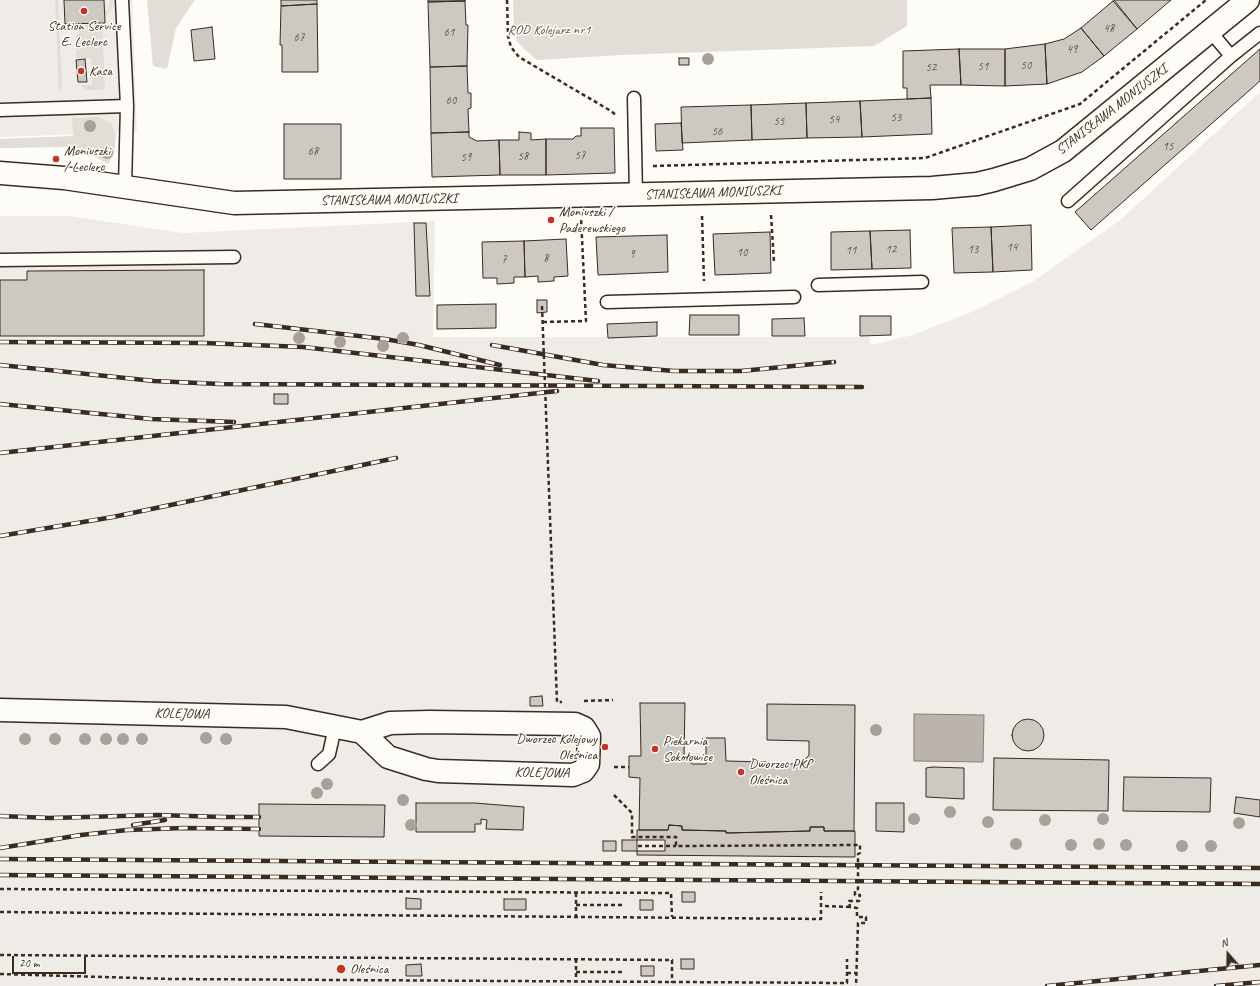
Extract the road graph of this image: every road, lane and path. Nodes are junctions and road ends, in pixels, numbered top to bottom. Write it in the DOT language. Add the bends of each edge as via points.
graph roads {
  1 [pos="122,0"];
  2 [pos="507,0"];
  3 [pos="1206,0"];
  4 [pos="1248,0"];
  5 [pos="1210,31"];
  6 [pos="1260,33"];
  7 [pos="1231,56"];
  8 [pos="634,98"];
  9 [pos="127,106"];
  10 [pos="0,110"];
  11 [pos="619,119"];
  12 [pos="636,166"];
  13 [pos="0,173"];
  14 [pos="125,186"];
  15 [pos="636,195"];
  16 [pos="1068,201"];
  17 [pos="702,208"];
  18 [pos="581,212"];
  19 [pos="771,213"];
  20 [pos="234,257"];
  21 [pos="0,260"];
  22 [pos="774,262"];
  23 [pos="922,282"];
  24 [pos="818,285"];
  25 [pos="704,287"];
  26 [pos="794,297"];
  27 [pos="607,302"];
  28 [pos="542,306"];
  29 [pos="543,322"];
  30 [pos="613,700"];
  31 [pos="584,701"];
  32 [pos="562,702"];
  33 [pos="0,710"];
  34 [pos="335,727"];
  35 [pos="362,732"];
  36 [pos="318,764"];
  37 [pos="614,767"];
  38 [pos="629,767"];
  39 [pos="614,795"];
  40 [pos="638,846"];
  41 [pos="676,846"];
  42 [pos="0,889"];
  43 [pos="821,892"];
  44 [pos="576,893"];
  45 [pos="576,905"];
  46 [pos="622,905"];
  47 [pos="825,906"];
  48 [pos="850,907"];
  49 [pos="0,912"];
  50 [pos="576,917"];
  51 [pos="672,918"];
  52 [pos="0,955"];
  53 [pos="576,959"];
  54 [pos="847,959"];
  55 [pos="576,972"];
  56 [pos="623,972"];
  57 [pos="847,972"];
  58 [pos="857,973"];
  59 [pos="0,974"];
  60 [pos="576,982"];
  61 [pos="672,983"];
  62 [pos="856,986"];
  1 -- 9 [label="lane"];
  2 -- 11 [label="path" via="508,36 511,47 519,57 611,111"];
  3 -- 12 [label="path" via="1080,104 925,158"];
  4 -- 5 [label="street, STANISŁAWA MONIUSZKI"];
  5 -- 7 [label="lane"];
  5 -- 15 [label="street, STANISŁAWA MONIUSZKI" via="1063,151 1030,169 994,180 932,188"];
  6 -- 7 [label="lane"];
  7 -- 16 [label="lane"];
  8 -- 12 [label="lane"];
  9 -- 10 [label="lane"];
  9 -- 14 [label="lane"];
  12 -- 15 [label="lane"];
  13 -- 14 [label="street, STANISŁAWA MONIUSZKI"];
  14 -- 15 [label="street, STANISŁAWA MONIUSZKI" via="234,203"];
  17 -- 25 [label="path"];
  18 -- 29 [label="path" via="586,321"];
  19 -- 22 [label="path"];
  20 -- 21 [label="lane"];
  23 -- 24 [label="lane"];
  26 -- 27 [label="lane"];
  28 -- 29 [label="path, bridge"];
  29 -- 32 [label="path, bridge" via="557,702"];
  30 -- 31 [label="path"];
  33 -- 34 [label="street, KOLEJOWA" via="286,716"];
  34 -- 35 [label="street, KOLEJOWA"];
  34 -- 36 [label="lane" via="329,754"];
  35 -- 35 [label="street, KOLEJOWA" via="388,757 438,771 573,775 583,771 588,764 589,736 584,728 574,724 390,723"];
  37 -- 38 [label="path"];
  39 -- 41 [label="path" via="632,812 632,837 676,837"];
  40 -- 41 [label="path"];
  41 -- 48 [label="path" via="860,845 858,890 855,890 855,895 860,895 859,901 849,901"];
  42 -- 44 [label="path"];
  43 -- 51 [label="path" via="821,919"];
  44 -- 45 [label="path"];
  44 -- 51 [label="path" via="671,893"];
  45 -- 46 [label="path"];
  45 -- 50 [label="path"];
  47 -- 48 [label="path"];
  48 -- 58 [label="path" via="857,908 857,917 866,917 866,923 858,923"];
  49 -- 50 [label="path"];
  50 -- 51 [label="path"];
  52 -- 53 [label="path"];
  53 -- 55 [label="path"];
  53 -- 61 [label="path" via="672,960"];
  54 -- 57 [label="path"];
  55 -- 56 [label="path"];
  55 -- 60 [label="path"];
  57 -- 58 [label="path"];
  57 -- 61 [label="path" via="847,983"];
  58 -- 62 [label="path"];
  59 -- 60 [label="path" via="165,979"];
  60 -- 61 [label="path"];
}
